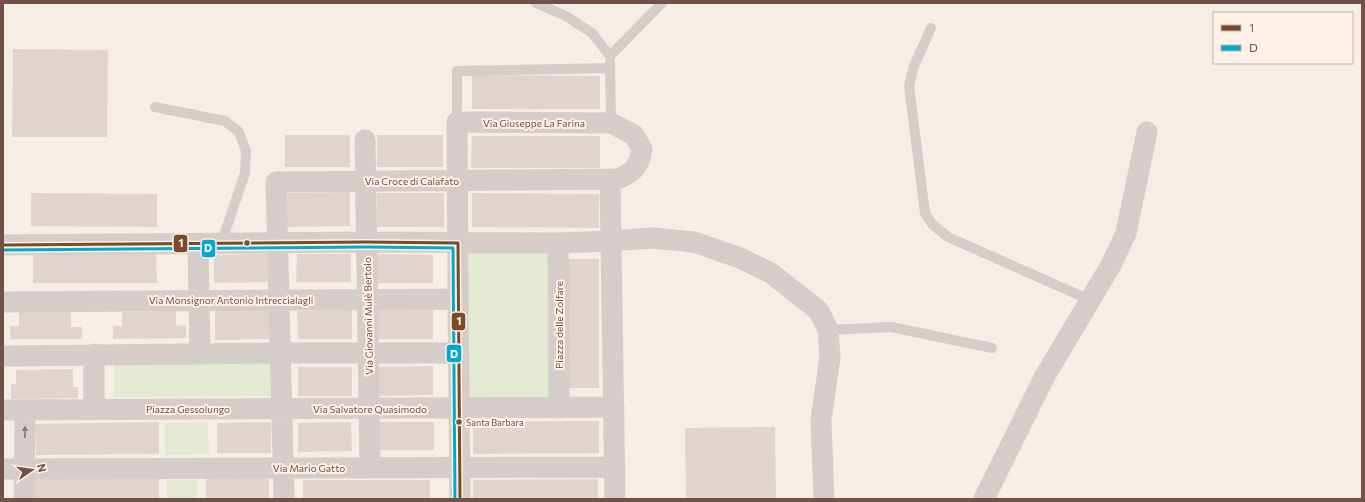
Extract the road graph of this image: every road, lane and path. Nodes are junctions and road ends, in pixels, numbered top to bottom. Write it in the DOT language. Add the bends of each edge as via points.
graph roads {
  1 [pos="536,3"];
  2 [pos="662,3"];
  3 [pos="931,28"];
  4 [pos="610,56"];
  5 [pos="610,68"];
  6 [pos="154,107"];
  7 [pos="457,122"];
  8 [pos="611,123"];
  9 [pos="1147,132"];
  10 [pos="365,140"];
  11 [pos="610,179"];
  12 [pos="366,181"];
  13 [pos="458,181"];
  14 [pos="611,241"];
  15 [pos="367,242"];
  16 [pos="278,243"];
  17 [pos="458,243"];
  18 [pos="558,243"];
  19 [pos="198,244"];
  20 [pos="221,244"];
  21 [pos="3,245"];
  22 [pos="367,299"];
  23 [pos="458,299"];
  24 [pos="199,300"];
  25 [pos="279,300"];
  26 [pos="1090,300"];
  27 [pos="3,302"];
  28 [pos="828,330"];
  29 [pos="992,348"];
  30 [pos="281,353"];
  31 [pos="368,353"];
  32 [pos="459,353"];
  33 [pos="94,354"];
  34 [pos="200,354"];
  35 [pos="3,356"];
  36 [pos="614,407"];
  37 [pos="459,408"];
  38 [pos="559,408"];
  39 [pos="282,409"];
  40 [pos="369,409"];
  41 [pos="3,410"];
  42 [pos="25,410"];
  43 [pos="94,410"];
  44 [pos="460,467"];
  45 [pos="615,467"];
  46 [pos="284,468"];
  47 [pos="370,468"];
  48 [pos="25,469"];
  49 [pos="3,470"];
  50 [pos="24,499"];
  51 [pos="284,499"];
  52 [pos="460,499"];
  53 [pos="616,499"];
  54 [pos="824,499"];
  55 [pos="984,499"];
  1 -- 4 [label="lane" via="566,16 592,33"];
  2 -- 4 [label="lane"];
  3 -- 26 [label="lane" via="914,66 909,86 925,213 932,224 948,237"];
  4 -- 5 [label="lane"];
  5 -- 7 [label="lane" via="457,71"];
  5 -- 8 [label="lane"];
  6 -- 20 [label="lane" via="225,121 239,132 246,151 245,172"];
  7 -- 8 [label="street, Via Giuseppe La Farina"];
  7 -- 13 [label="street"];
  8 -- 11 [label="street, Via Croce di Calafato" via="634,135 642,149 640,161 631,173 618,179"];
  9 -- 26 [label="street" via="1126,233"];
  10 -- 12 [label="street, Via Giovanni Mulè Bertolo"];
  11 -- 13 [label="street, Via Croce di Calafato"];
  11 -- 14 [label="street"];
  12 -- 13 [label="street, Via Croce di Calafato"];
  12 -- 15 [label="street, Via Giovanni Mulè Bertolo"];
  12 -- 16 [label="street, Via Croce di Calafato" via="276,182"];
  13 -- 17 [label="street"];
  14 -- 18 [label="street"];
  14 -- 28 [label="street" via="652,238 694,242 740,258 771,273 813,306 819,311"];
  14 -- 36 [label="street"];
  15 -- 16 [label="street"];
  15 -- 17 [label="street"];
  15 -- 22 [label="street, Via Giovanni Mulè Bertolo"];
  16 -- 20 [label="street"];
  16 -- 25 [label="street"];
  17 -- 18 [label="street"];
  17 -- 23 [label="street"];
  18 -- 38 [label="street, Piazza delle Zolfare"];
  19 -- 20 [label="street"];
  19 -- 21 [label="street"];
  19 -- 24 [label="street"];
  22 -- 23 [label="street, Via Monsignor Antonio Intreccialagli"];
  22 -- 25 [label="street, Via Monsignor Antonio Intreccialagli"];
  22 -- 31 [label="street, Via Giovanni Mulè Bertolo"];
  23 -- 32 [label="street"];
  24 -- 25 [label="street, Via Monsignor Antonio Intreccialagli"];
  24 -- 27 [label="street, Via Monsignor Antonio Intreccialagli"];
  24 -- 34 [label="street"];
  25 -- 30 [label="street"];
  26 -- 55 [label="street" via="1045,376"];
  28 -- 29 [label="lane" via="891,327"];
  28 -- 54 [label="street" via="830,357 821,420"];
  30 -- 31 [label="street"];
  30 -- 34 [label="street"];
  30 -- 39 [label="street"];
  31 -- 32 [label="street"];
  31 -- 40 [label="street, Via Giovanni Mulè Bertolo"];
  32 -- 37 [label="street"];
  33 -- 34 [label="street"];
  33 -- 35 [label="street"];
  33 -- 43 [label="street"];
  36 -- 38 [label="street"];
  36 -- 45 [label="street"];
  37 -- 38 [label="street"];
  37 -- 40 [label="street, Via Salvatore Quasimodo"];
  37 -- 44 [label="street"];
  39 -- 40 [label="street, Via Salvatore Quasimodo"];
  39 -- 43 [label="street, Piazza Gessolungo"];
  39 -- 46 [label="street"];
  40 -- 47 [label="street, Via Giovanni Mulè Bertolo"];
  41 -- 42 [label="street, Piazza Gessolungo"];
  42 -- 43 [label="street, Piazza Gessolungo"];
  48 -- 42 [label="street, one-way"];
  44 -- 45 [label="street, Via Mario Gatto"];
  44 -- 47 [label="street, Via Mario Gatto"];
  44 -- 52 [label="street"];
  45 -- 53 [label="street"];
  46 -- 47 [label="street, Via Mario Gatto"];
  46 -- 48 [label="street, Via Mario Gatto"];
  46 -- 51 [label="street"];
  48 -- 49 [label="street, Via Mario Gatto"];
  48 -- 50 [label="street"];
}
